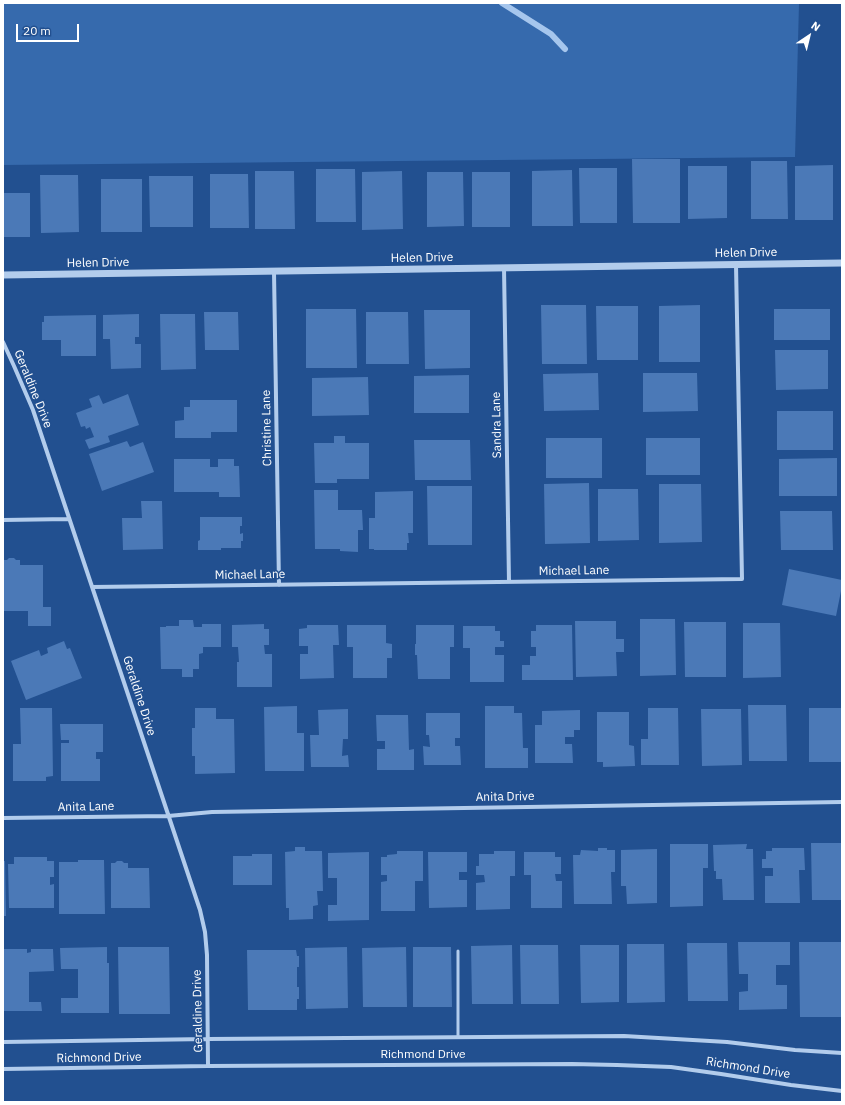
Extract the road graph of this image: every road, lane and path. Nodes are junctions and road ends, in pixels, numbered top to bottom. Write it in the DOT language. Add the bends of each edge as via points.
graph roads {
  1 [pos="842,263"];
  2 [pos="736,265"];
  3 [pos="504,268"];
  4 [pos="274,272"];
  5 [pos="3,275"];
  6 [pos="3,342"];
  7 [pos="69,519"];
  8 [pos="3,520"];
  9 [pos="509,582"];
  10 [pos="279,585"];
  11 [pos="92,587"];
  12 [pos="842,802"];
  13 [pos="168,816"];
  14 [pos="3,818"];
  15 [pos="458,951"];
  16 [pos="458,1036"];
  17 [pos="208,1039"];
  18 [pos="3,1042"];
  19 [pos="842,1053"];
  20 [pos="208,1066"];
  21 [pos="3,1069"];
  22 [pos="842,1091"];
  1 -- 2 [label="street, Helen Drive"];
  2 -- 3 [label="street, Helen Drive"];
  2 -- 9 [label="street, Michael Lane" via="742,579"];
  3 -- 4 [label="street, Helen Drive"];
  3 -- 9 [label="street, Sandra Lane"];
  4 -- 5 [label="street, Helen Drive"];
  4 -- 10 [label="street, Christine Lane"];
  6 -- 7 [label="street, Geraldine Drive" via="33,410"];
  7 -- 8 [label="street"];
  7 -- 11 [label="street, Geraldine Drive"];
  9 -- 10 [label="street, Michael Lane"];
  10 -- 11 [label="street, Michael Lane"];
  11 -- 13 [label="street, Geraldine Drive"];
  12 -- 13 [label="street, Anita Drive" via="212,812"];
  13 -- 14 [label="street, Anita Lane"];
  13 -- 17 [label="street, Geraldine Drive" via="200,910 204,932 207,955"];
  15 -- 16 [label="lane"];
  16 -- 17 [label="street, Richmond Drive"];
  16 -- 19 [label="street, Richmond Drive" via="631,1036"];
  17 -- 18 [label="street, Richmond Drive"];
  17 -- 20 [label="street, Geraldine Drive"];
  20 -- 21 [label="street, Richmond Drive"];
  20 -- 22 [label="street, Richmond Drive" via="617,1064 671,1068"];
}
